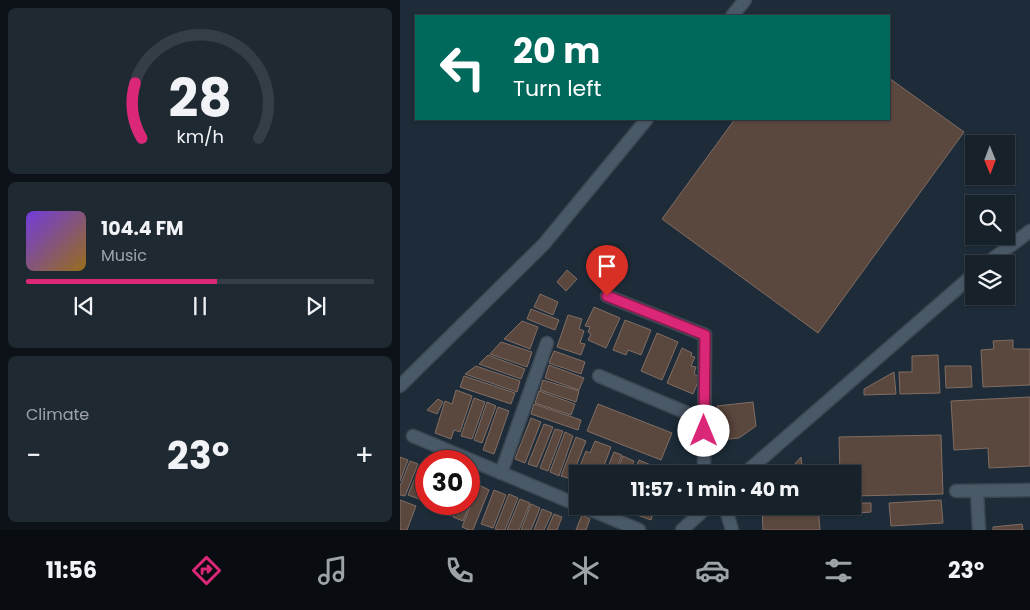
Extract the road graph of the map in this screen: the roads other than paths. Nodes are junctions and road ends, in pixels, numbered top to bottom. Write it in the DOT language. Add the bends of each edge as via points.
graph roads {
  1 [pos="745,0"];
  2 [pos="733,15"];
  3 [pos="646,120"];
  4 [pos="1030,231"];
  5 [pos="998,255"];
  6 [pos="965,282"];
  7 [pos="607,296"];
  8 [pos="547,343"];
  9 [pos="599,376"];
  10 [pos="400,386"];
  11 [pos="704,431"];
  12 [pos="413,436"];
  13 [pos="704,465"];
  14 [pos="754,465"];
  15 [pos="501,473"];
  16 [pos="1030,490"];
  17 [pos="956,491"];
  18 [pos="977,491"];
  19 [pos="569,501"];
  20 [pos="603,515"];
  21 [pos="698,515"];
  22 [pos="728,515"];
  23 [pos="639,530"];
  24 [pos="682,530"];
  25 [pos="732,530"];
  26 [pos="980,530"];
  1 -- 2 [label="street"];
  3 -- 10 [label="street" via="544,244"];
  4 -- 5 [label="street"];
  6 -- 14 [label="street"];
  7 -- 11 [label="street" via="705,335"];
  8 -- 15 [label="street"];
  9 -- 11 [label="street" via="687,413"];
  11 -- 13 [label="street"];
  12 -- 15 [label="street"];
  15 -- 19 [label="street"];
  16 -- 18 [label="street"];
  17 -- 18 [label="street"];
  18 -- 26 [label="street"];
  20 -- 23 [label="street"];
  21 -- 24 [label="street"];
  22 -- 25 [label="street"];
}
